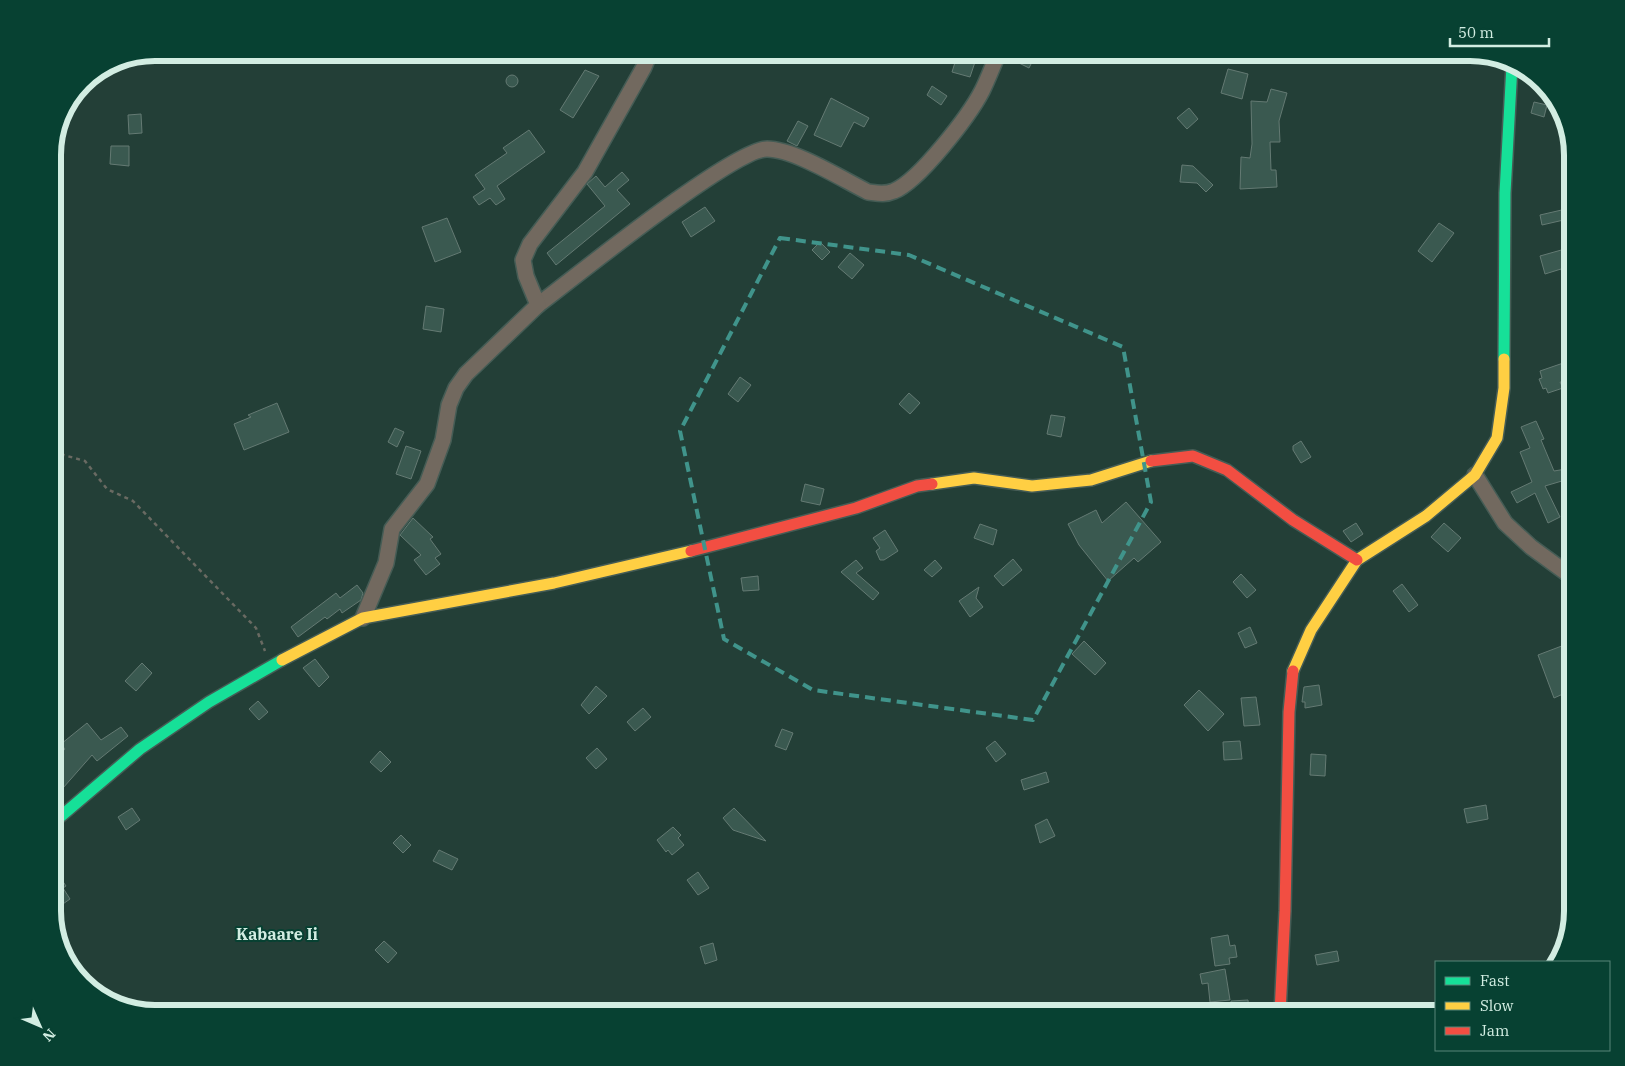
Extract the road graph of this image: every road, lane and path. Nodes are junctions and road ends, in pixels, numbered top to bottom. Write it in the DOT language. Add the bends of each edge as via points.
graph roads {
  1 [pos="646,61"];
  2 [pos="995,61"];
  3 [pos="1512,71"];
  4 [pos="538,305"];
  5 [pos="61,454"];
  6 [pos="1475,475"];
  7 [pos="1356,560"];
  8 [pos="1564,571"];
  9 [pos="363,618"];
  10 [pos="271,666"];
  11 [pos="61,817"];
  12 [pos="1280,1005"];
  1 -- 4 [label="street" via="585,172 530,244 523,260"];
  2 -- 4 [label="street" via="981,92 957,127 923,168 895,191 882,194 868,192 783,150 764,149 743,156 686,194"];
  3 -- 6 [label="street" via="1505,193 1504,388 1497,438"];
  4 -- 9 [label="street" via="466,374 456,388 449,405 443,440 427,484 392,529 386,563"];
  5 -- 10 [label="path" via="85,461 107,489 133,501 256,628"];
  6 -- 7 [label="street" via="1426,516"];
  6 -- 8 [label="street" via="1505,523"];
  7 -- 9 [label="street" via="1293,520 1227,470 1193,456 1154,460 1091,480 1032,486 974,478 917,486 856,508 745,538 554,583"];
  7 -- 12 [label="street" via="1311,630 1294,667 1289,712"];
  9 -- 10 [label="street"];
  10 -- 11 [label="street" via="140,749"];
}
